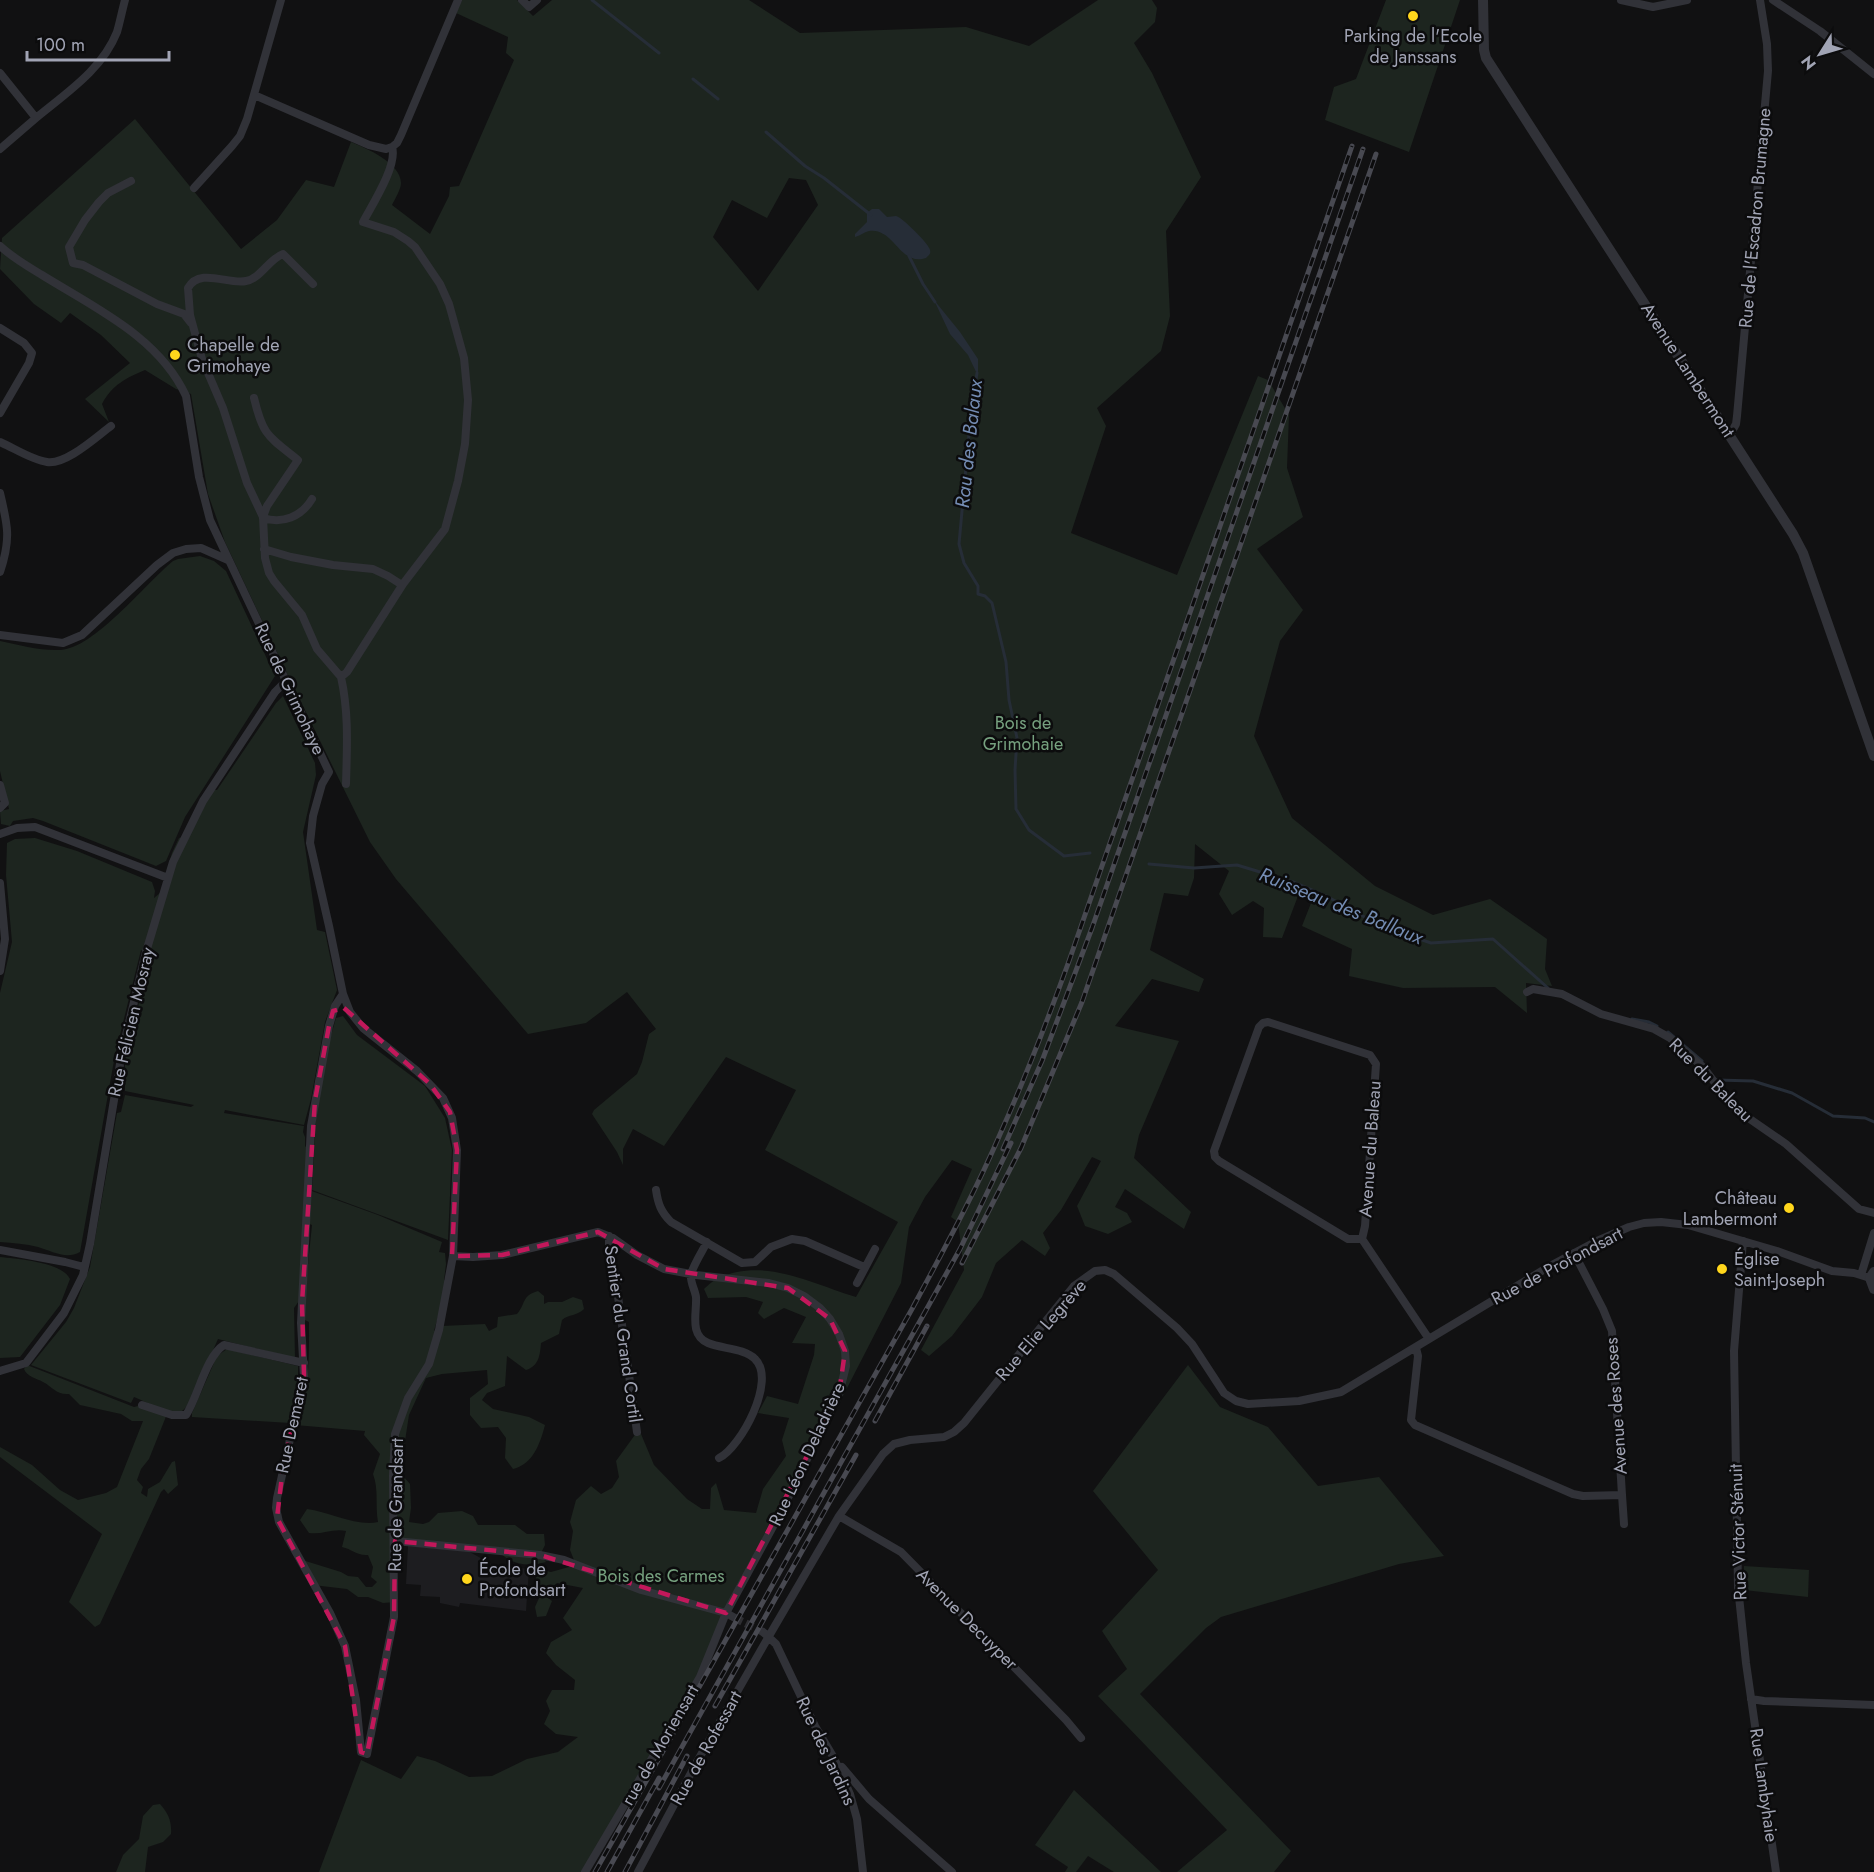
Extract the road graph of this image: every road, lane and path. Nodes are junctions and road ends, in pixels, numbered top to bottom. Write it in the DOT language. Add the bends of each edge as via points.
graph roads {
  1 [pos="125,0"];
  2 [pos="281,0"];
  3 [pos="458,0"];
  4 [pos="522,0"];
  5 [pos="537,0"];
  6 [pos="1483,0"];
  7 [pos="1621,0"];
  8 [pos="1687,0"];
  9 [pos="1761,0"];
  10 [pos="1773,0"];
  11 [pos="0,74"];
  12 [pos="1874,74"];
  13 [pos="254,95"];
  14 [pos="36,118"];
  15 [pos="392,147"];
  16 [pos="0,149"];
  17 [pos="131,181"];
  18 [pos="194,188"];
  19 [pos="0,246"];
  20 [pos="313,284"];
  21 [pos="192,323"];
  22 [pos="0,328"];
  23 [pos="254,398"];
  24 [pos="0,413"];
  25 [pos="111,426"];
  26 [pos="1730,435"];
  27 [pos="0,442"];
  28 [pos="0,493"];
  29 [pos="312,499"];
  30 [pos="263,517"];
  31 [pos="216,534"];
  32 [pos="201,548"];
  33 [pos="264,549"];
  34 [pos="228,560"];
  35 [pos="0,572"];
  36 [pos="402,585"];
  37 [pos="0,635"];
  38 [pos="340,677"];
  39 [pos="286,681"];
  40 [pos="1874,756"];
  41 [pos="346,784"];
  42 [pos="0,785"];
  43 [pos="0,808"];
  44 [pos="0,834"];
  45 [pos="168,878"];
  46 [pos="0,884"];
  47 [pos="1,965"];
  48 [pos="1527,992"];
  49 [pos="343,994"];
  50 [pos="348,1007"];
  51 [pos="333,1011"];
  52 [pos="656,1190"];
  53 [pos="1874,1214"];
  54 [pos="1874,1233"];
  55 [pos="609,1236"];
  56 [pos="1362,1239"];
  57 [pos="1743,1241"];
  58 [pos="707,1242"];
  59 [pos="875,1249"];
  60 [pos="0,1250"];
  61 [pos="1574,1253"];
  62 [pos="453,1256"];
  63 [pos="84,1267"];
  64 [pos="864,1268"];
  65 [pos="691,1275"];
  66 [pos="1868,1275"];
  67 [pos="856,1283"];
  68 [pos="1874,1289"];
  69 [pos="1457,1323"];
  70 [pos="1429,1339"];
  71 [pos="1416,1348"];
  72 [pos="304,1363"];
  73 [pos="0,1371"];
  74 [pos="142,1405"];
  75 [pos="637,1432"];
  76 [pos="719,1458"];
  77 [pos="1622,1495"];
  78 [pos="839,1516"];
  79 [pos="1624,1524"];
  80 [pos="395,1540"];
  81 [pos="726,1613"];
  82 [pos="735,1618"];
  83 [pos="776,1625"];
  84 [pos="766,1634"];
  85 [pos="1751,1699"];
  86 [pos="1874,1705"];
  87 [pos="1081,1738"];
  88 [pos="362,1750"];
  89 [pos="834,1758"];
  90 [pos="585,1872"];
  91 [pos="638,1872"];
  92 [pos="863,1872"];
  93 [pos="952,1872"];
  94 [pos="1776,1872"];
  1 -- 14 [label="street" via="117,32 106,54"];
  2 -- 13 [label="street"];
  3 -- 15 [label="street" via="401,135"];
  4 -- 5 [label="street" via="529,7"];
  6 -- 26 [label="street, Avenue Lambermont" via="1486,58"];
  7 -- 8 [label="street" via="1653,8"];
  9 -- 26 [label="street, Rue de l'Escadron Brumagne" via="1768,71 1737,416"];
  10 -- 12 [label="street"];
  11 -- 14 [label="street"];
  13 -- 15 [label="street" via="369,145"];
  13 -- 18 [label="street" via="240,136"];
  14 -- 16 [label="street"];
  15 -- 36 [label="street" via="391,165 363,222 408,241 440,284 464,358 468,400 462,463 445,529"];
  17 -- 21 [label="street" via="108,193 85,220 69,247 73,263 184,314"];
  19 -- 31 [label="street, Rue de Grimohaye" via="123,326 166,362 186,396 199,477"];
  20 -- 21 [label="street" via="284,254 245,282 198,279 188,288"];
  21 -- 30 [label="street" via="247,483"];
  22 -- 24 [label="street" via="32,353"];
  23 -- 30 [label="street" via="260,423 268,436 298,460"];
  25 -- 27 [label="street" via="55,463"];
  26 -- 40 [label="street, Avenue Lambermont" via="1803,553"];
  28 -- 35 [label="street" via="8,529"];
  29 -- 30 [label="street" via="303,511 287,519 273,521"];
  30 -- 33 [label="street"];
  31 -- 32 [label="street"];
  31 -- 34 [label="street, Rue de Grimohaye"];
  32 -- 34 [label="street"];
  32 -- 37 [label="street" via="165,557 82,635 63,644"];
  33 -- 36 [label="street" via="333,565 373,569"];
  33 -- 38 [label="street" via="269,573 298,609 317,649"];
  34 -- 39 [label="street, Rue de Grimohaye"];
  36 -- 38 [label="street" via="356,660"];
  38 -- 41 [label="street" via="348,729"];
  39 -- 45 [label="street, Rue Félicien Mosray" via="203,801"];
  39 -- 49 [label="street, Rue de Grimohaye" via="329,772 313,816 310,843"];
  42 -- 43 [label="street" via="5,803"];
  44 -- 45 [label="street" via="17,828 40,828"];
  45 -- 63 [label="street, Rue Félicien Mosray" via="122,1052"];
  46 -- 47 [label="street" via="5,939"];
  48 -- 53 [label="street, Rue du Baleau" via="1533,989 1562,994 1600,1014 1654,1029 1670,1038 1702,1067 1734,1108 1786,1144 1854,1205"];
  49 -- 50 [label="street, Rue de Grimohaye"];
  49 -- 51 [label="street, Rue Demaret"];
  50 -- 51 [label="street"];
  50 -- 62 [label="street, Rue de Grimohaye" via="363,1028 430,1084 450,1112 457,1150"];
  51 -- 72 [label="street, Rue Demaret" via="311,1131 301,1323"];
  52 -- 58 [label="street" via="663,1214"];
  54 -- 66 [label="street"];
  55 -- 62 [label="street" via="594,1232 491,1257"];
  55 -- 65 [label="street, Rue Léon Deladrière" via="654,1265"];
  55 -- 75 [label="street, Sentier du Grand Cortil"];
  56 -- 56 [label="street, Avenue du Baleau" via="1348,1239 1215,1156 1263,1023 1370,1055 1376,1064"];
  56 -- 70 [label="street, Avenue du Baleau"];
  57 -- 61 [label="street, Rue de Profondsart" via="1688,1225 1652,1222 1629,1227"];
  57 -- 66 [label="street, Rue de Profondsart" via="1832,1271"];
  57 -- 85 [label="street, Rue Victor Sténuit" via="1735,1340 1737,1540 1738,1596"];
  58 -- 64 [label="street" via="742,1263 755,1262 771,1247 792,1239 805,1241"];
  58 -- 65 [label="street"];
  59 -- 64 [label="street"];
  60 -- 63 [label="street"];
  61 -- 69 [label="street, Rue de Profondsart"];
  61 -- 77 [label="street, Avenue des Roses" via="1612,1331"];
  62 -- 80 [label="street, Rue de Grandsart" via="430,1359 408,1398 395,1434"];
  63 -- 73 [label="street, Rue Félicien Mosray" via="64,1313 26,1363"];
  64 -- 67 [label="street"];
  65 -- 76 [label="street" via="699,1337 752,1356 762,1374 758,1398 746,1427 732,1449"];
  65 -- 81 [label="street, Rue Léon Deladrière" via="788,1288 831,1319 845,1351 846,1366 839,1394"];
  66 -- 68 [label="street"];
  69 -- 70 [label="street, Rue Elie Legrève"];
  70 -- 71 [label="street, Rue Elie Legrève"];
  71 -- 77 [label="street, Avenue des Roses" via="1412,1423 1578,1495"];
  71 -- 78 [label="street, Rue Elie Legrève" via="1341,1392 1299,1401 1248,1404 1224,1393 1192,1344 1168,1320 1114,1274 1095,1271 1074,1286 964,1423 944,1437 894,1444"];
  72 -- 74 [label="street" via="224,1345 216,1353 186,1415 172,1415"];
  72 -- 88 [label="street, Rue Demaret" via="277,1498 277,1518 345,1646"];
  77 -- 79 [label="street, Avenue des Roses"];
  78 -- 83 [label="street, Rue Elie Legrève"];
  78 -- 87 [label="street, Avenue Decuyper" via="901,1552"];
  80 -- 81 [label="street" via="564,1560 641,1590"];
  80 -- 88 [label="street, Rue de Grandsart" via="392,1635 369,1750 367,1754"];
  81 -- 82 [label="street"];
  81 -- 90 [label="street, rue de Moriensart" via="700,1677"];
  83 -- 84 [label="street, Rue de Rofessart"];
  84 -- 89 [label="street, Rue des Jardins" via="776,1644"];
  84 -- 91 [label="street, Rue de Rofessart"];
  85 -- 86 [label="street"];
  85 -- 94 [label="street, Rue Lambyhaie"];
  89 -- 92 [label="street, Rue des Jardins" via="854,1805"];
  89 -- 93 [label="street" via="869,1798"];
}
